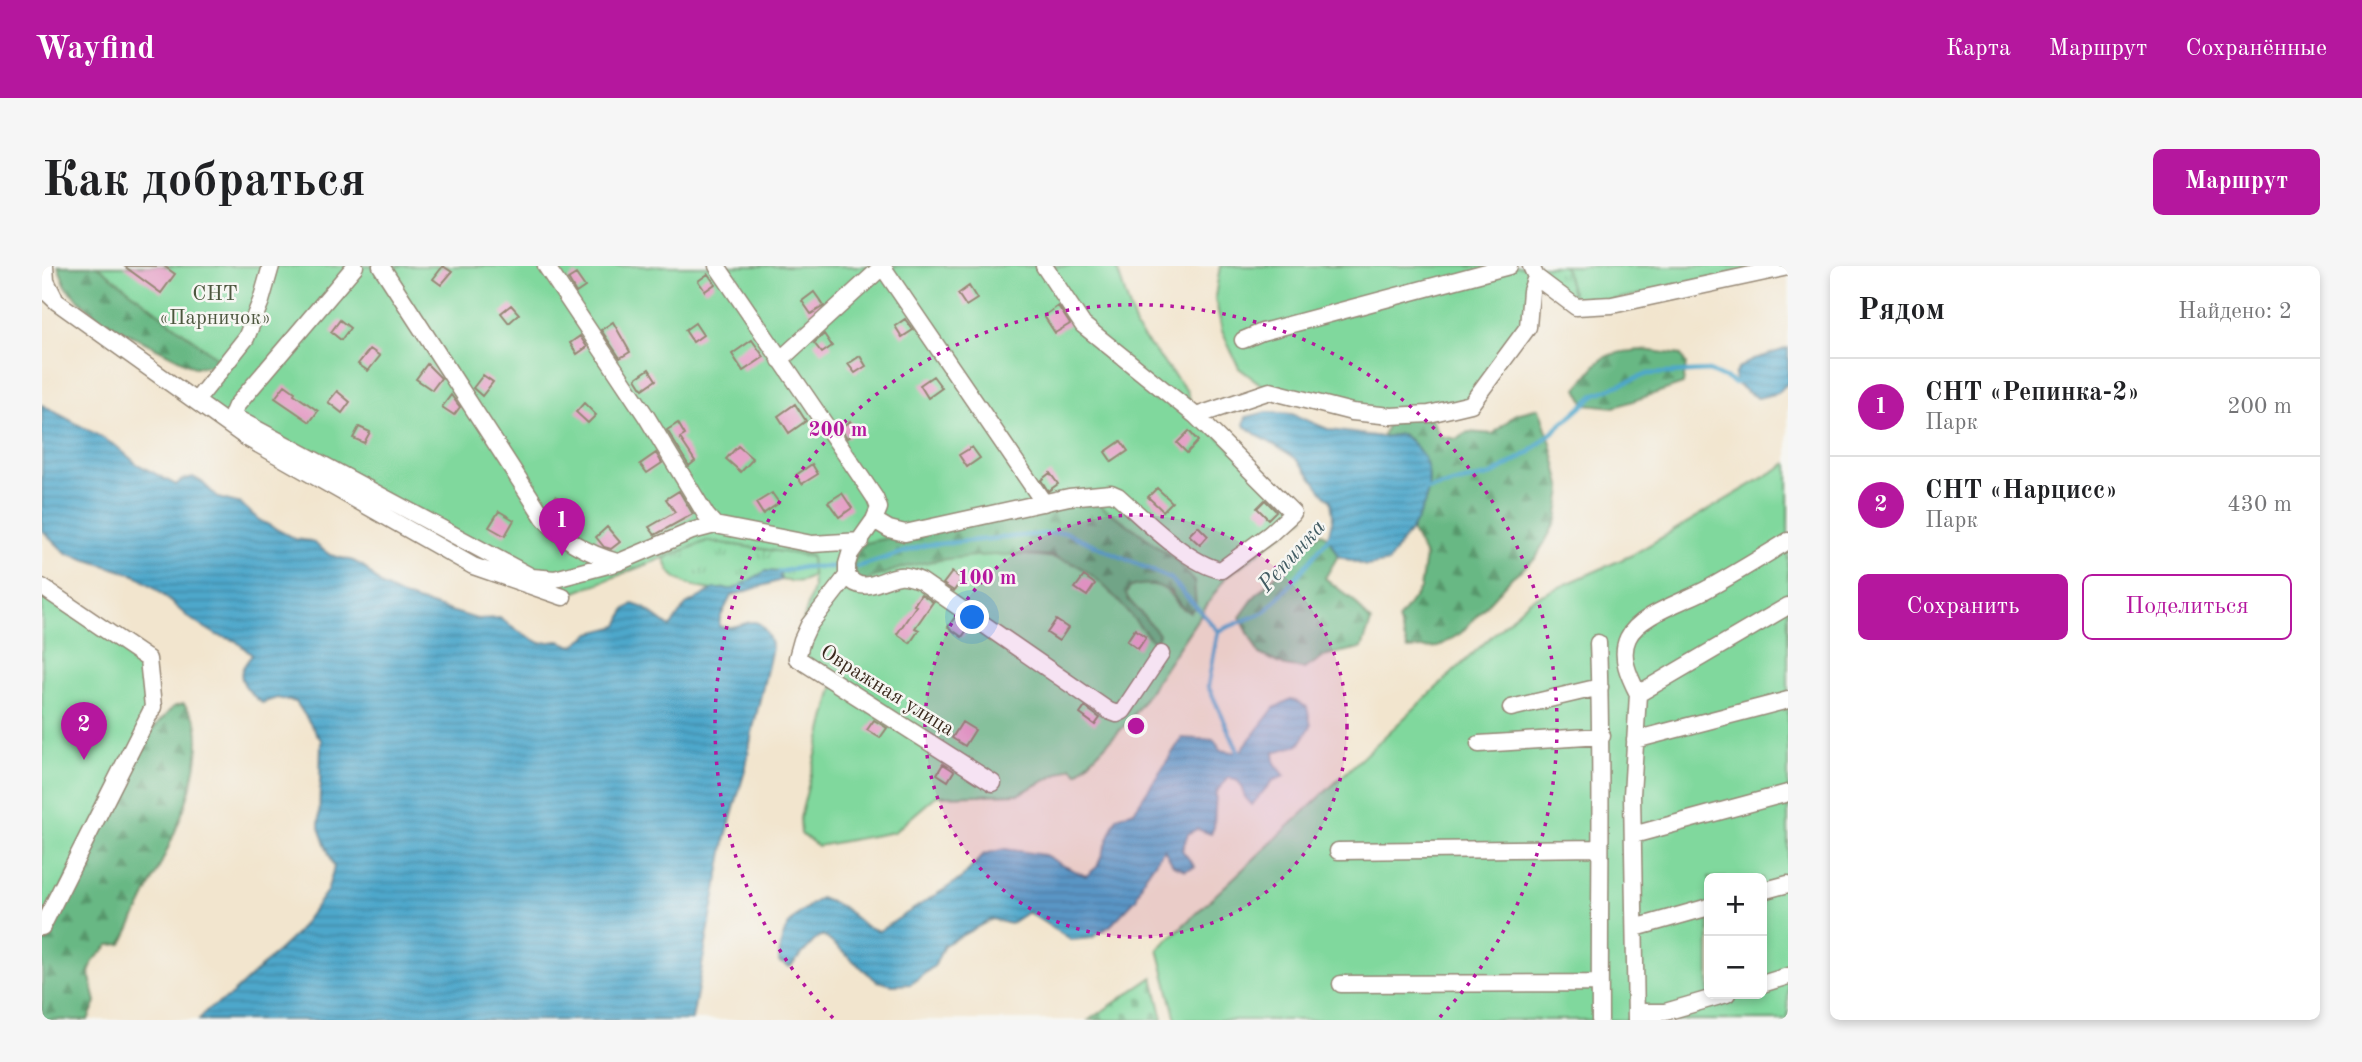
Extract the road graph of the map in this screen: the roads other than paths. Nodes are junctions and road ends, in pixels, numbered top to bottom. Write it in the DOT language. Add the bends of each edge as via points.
graph roads {
  1 [pos="45,266"];
  2 [pos="271,266"];
  3 [pos="355,266"];
  4 [pos="381,266"];
  5 [pos="546,266"];
  6 [pos="717,266"];
  7 [pos="883,266"];
  8 [pos="1044,266"];
  9 [pos="1509,266"];
  10 [pos="1778,268"];
  11 [pos="1534,271"];
  12 [pos="42,288"];
  13 [pos="57,302"];
  14 [pos="1242,340"];
  15 [pos="780,360"];
  16 [pos="196,401"];
  17 [pos="1196,416"];
  18 [pos="1044,503"];
  19 [pos="874,520"];
  20 [pos="715,525"];
  21 [pos="861,541"];
  22 [pos="1788,541"];
  23 [pos="620,562"];
  24 [pos="847,576"];
  25 [pos="42,587"];
  26 [pos="564,597"];
  27 [pos="1788,606"];
  28 [pos="1598,643"];
  29 [pos="1161,654"];
  30 [pos="1600,687"];
  31 [pos="1638,694"];
  32 [pos="1788,701"];
  33 [pos="1511,708"];
  34 [pos="1601,736"];
  35 [pos="1635,740"];
  36 [pos="1479,744"];
  37 [pos="993,783"];
  38 [pos="1788,793"];
  39 [pos="1633,835"];
  40 [pos="1599,848"];
  41 [pos="1338,851"];
  42 [pos="1788,884"];
  43 [pos="1767,890"];
  44 [pos="1704,908"];
  45 [pos="42,927"];
  46 [pos="1635,928"];
  47 [pos="1788,976"];
  48 [pos="1767,982"];
  49 [pos="1341,984"];
  50 [pos="1600,984"];
  51 [pos="1710,999"];
  52 [pos="1636,1016"];
  53 [pos="1600,1020"];
  1 -- 13 [label="street" via="46,281"];
  2 -- 16 [label="street" via="246,338"];
  3 -- 23 [label="street" via="233,413 532,577 555,579"];
  4 -- 23 [label="street" via="544,519 572,542"];
  5 -- 20 [label="street"];
  6 -- 15 [label="street"];
  7 -- 15 [label="street"];
  7 -- 18 [label="street"];
  8 -- 17 [label="street" via="1083,325"];
  9 -- 14 [label="street"];
  10 -- 11 [label="street" via="1612,304 1576,307"];
  11 -- 17 [label="street" via="1528,327 1471,404 1429,414 1391,416 1352,412 1270,391"];
  12 -- 13 [label="street"];
  13 -- 16 [label="street"];
  15 -- 19 [label="street" via="875,498"];
  16 -- 26 [label="street" via="247,438 473,566"];
  17 -- 18 [label="street" via="1293,513 1221,570 1187,554 1111,493"];
  18 -- 19 [label="street" via="905,533"];
  19 -- 21 [label="street, Овражная улица"];
  20 -- 21 [label="street" via="812,544"];
  20 -- 23 [label="street"];
  21 -- 24 [label="street, Овражная улица" via="850,554"];
  22 -- 31 [label="street" via="1632,630 1625,658"];
  24 -- 29 [label="street" via="860,586 901,576 921,582 1117,714"];
  24 -- 37 [label="street, Овражная улица" via="809,625 798,660"];
  25 -- 45 [label="street" via="148,659 153,707"];
  27 -- 31 [label="street"];
  28 -- 30 [label="street"];
  30 -- 33 [label="street"];
  30 -- 34 [label="street"];
  31 -- 35 [label="street"];
  32 -- 35 [label="street"];
  34 -- 36 [label="street"];
  34 -- 40 [label="street"];
  35 -- 39 [label="street"];
  38 -- 39 [label="street"];
  39 -- 46 [label="street"];
  40 -- 41 [label="street"];
  40 -- 50 [label="street"];
  42 -- 43 [label="street"];
  44 -- 46 [label="street"];
  46 -- 52 [label="street"];
  47 -- 48 [label="street"];
  49 -- 50 [label="street"];
  50 -- 53 [label="street"];
  51 -- 52 [label="street"];
}
